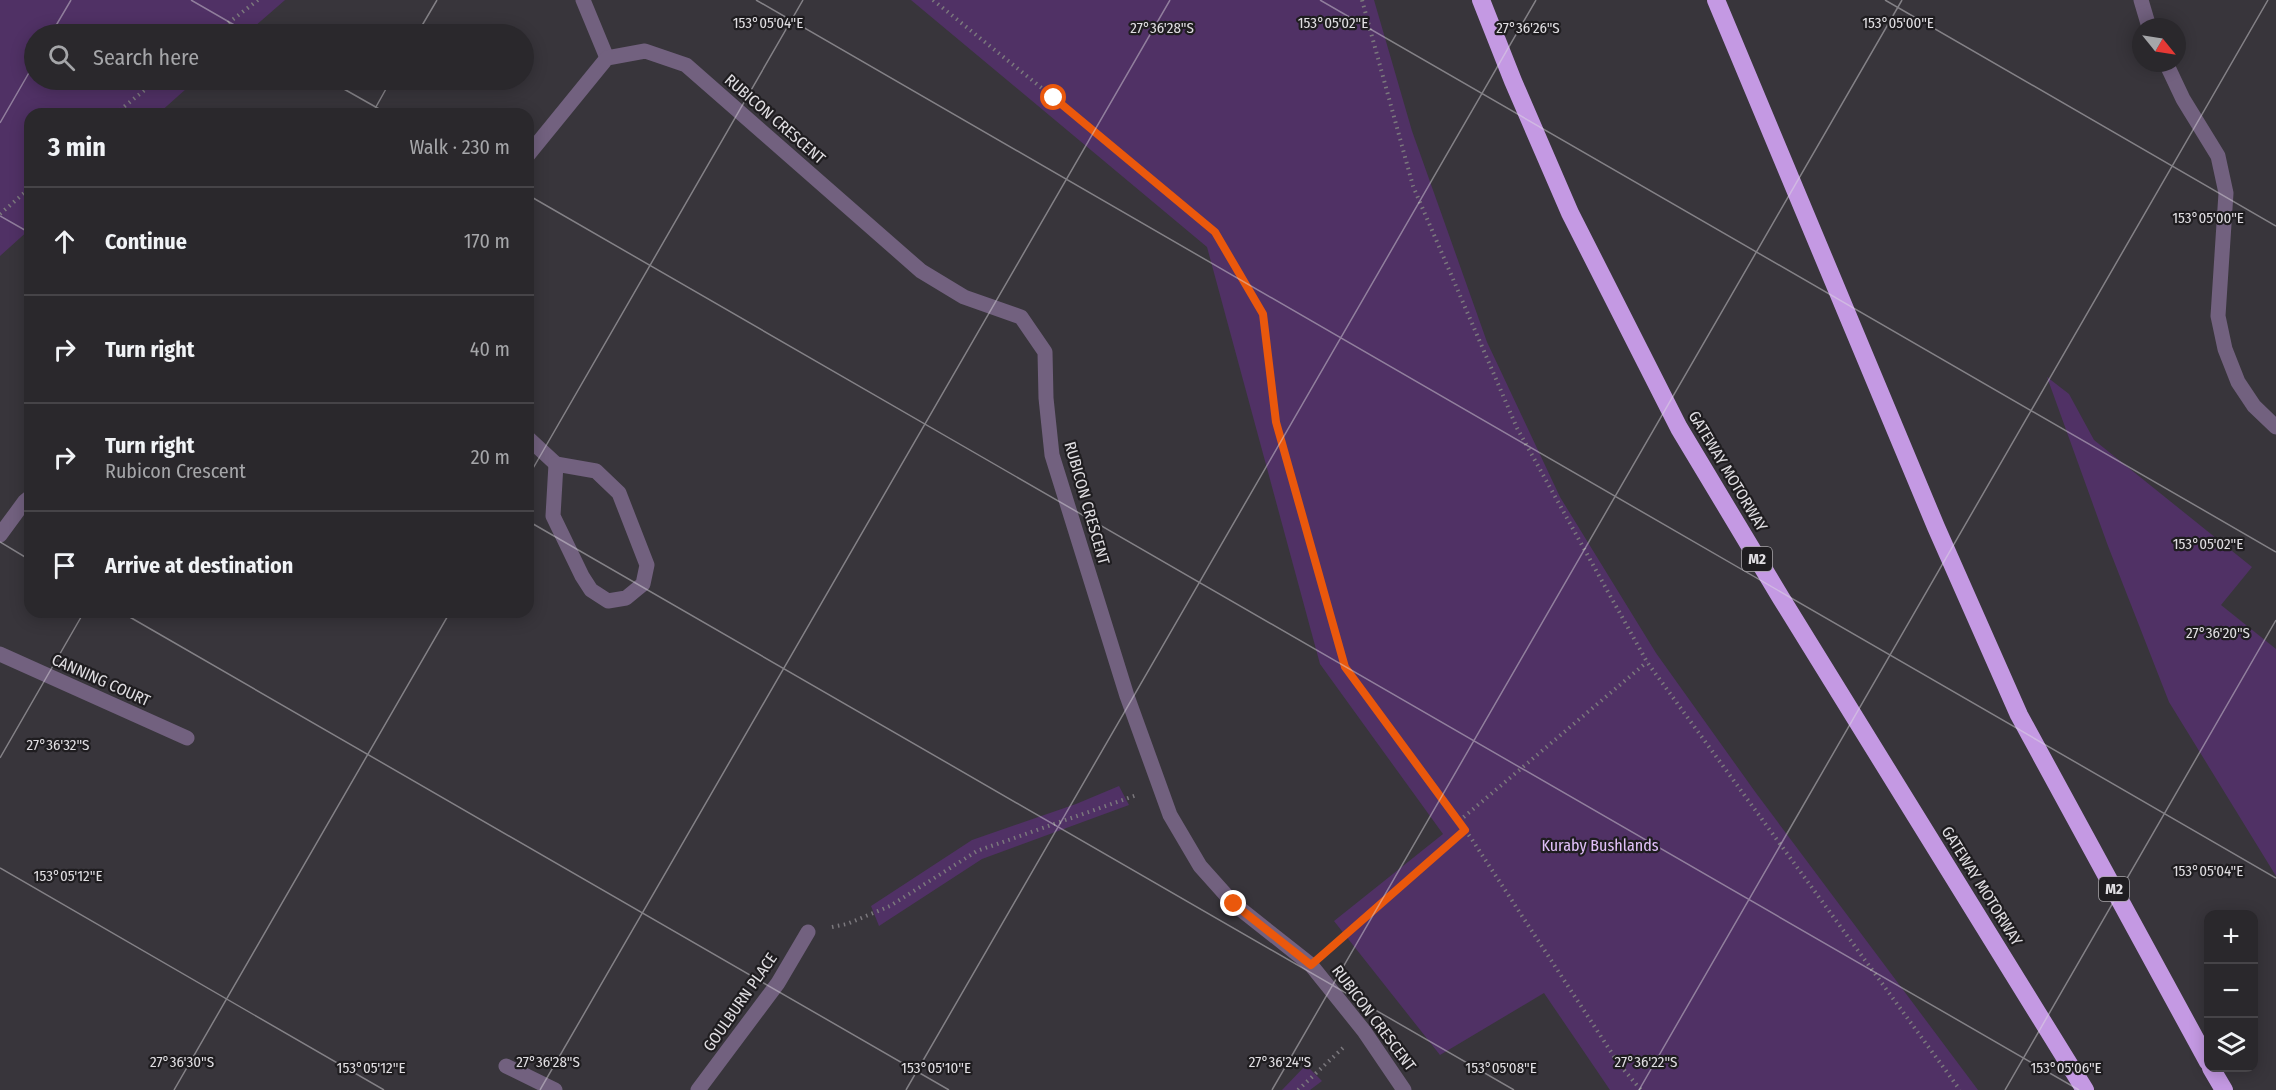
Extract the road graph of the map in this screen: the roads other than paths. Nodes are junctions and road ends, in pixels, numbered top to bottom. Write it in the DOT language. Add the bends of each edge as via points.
graph roads {
  1 [pos="582,0"];
  2 [pos="1481,0"];
  3 [pos="1716,0"];
  4 [pos="2140,0"];
  5 [pos="2146,18"];
  6 [pos="607,58"];
  7 [pos="2170,72"];
  8 [pos="534,148"];
  9 [pos="2276,427"];
  10 [pos="534,444"];
  11 [pos="556,464"];
  12 [pos="24,502"];
  13 [pos="0,535"];
  14 [pos="0,654"];
  15 [pos="187,738"];
  16 [pos="808,932"];
  17 [pos="2204,1055"];
  18 [pos="506,1066"];
  19 [pos="2213,1072"];
  20 [pos="555,1090"];
  21 [pos="698,1090"];
  22 [pos="1404,1090"];
  23 [pos="2085,1090"];
  24 [pos="2224,1090"];
  1 -- 6 [label="street"];
  2 -- 23 [label="highway, GATEWAY MOTORWAY / M2" via="1570,213 1679,428"];
  3 -- 17 [label="highway, M2" via="1936,527 2019,715"];
  4 -- 5 [label="street"];
  6 -- 8 [label="street"];
  6 -- 22 [label="street, RUBICON CRESCENT" via="645,51 686,65 921,272 964,297 1021,317 1045,352 1052,455 1127,696 1170,814 1200,866 1234,904 1311,965 1364,1031"];
  7 -- 9 [label="street" via="2218,156 2226,193 2218,316 2223,338 2238,382 2254,406"];
  10 -- 11 [label="street"];
  11 -- 11 [label="street" via="596,471 619,493 647,565 643,584 626,598 608,602 591,590 582,576 553,516"];
  12 -- 13 [label="street"];
  14 -- 15 [label="street, CANNING COURT"];
  16 -- 21 [label="street, GOULBURN PLACE" via="778,983"];
  18 -- 20 [label="street"];
  19 -- 24 [label="highway"];
}
